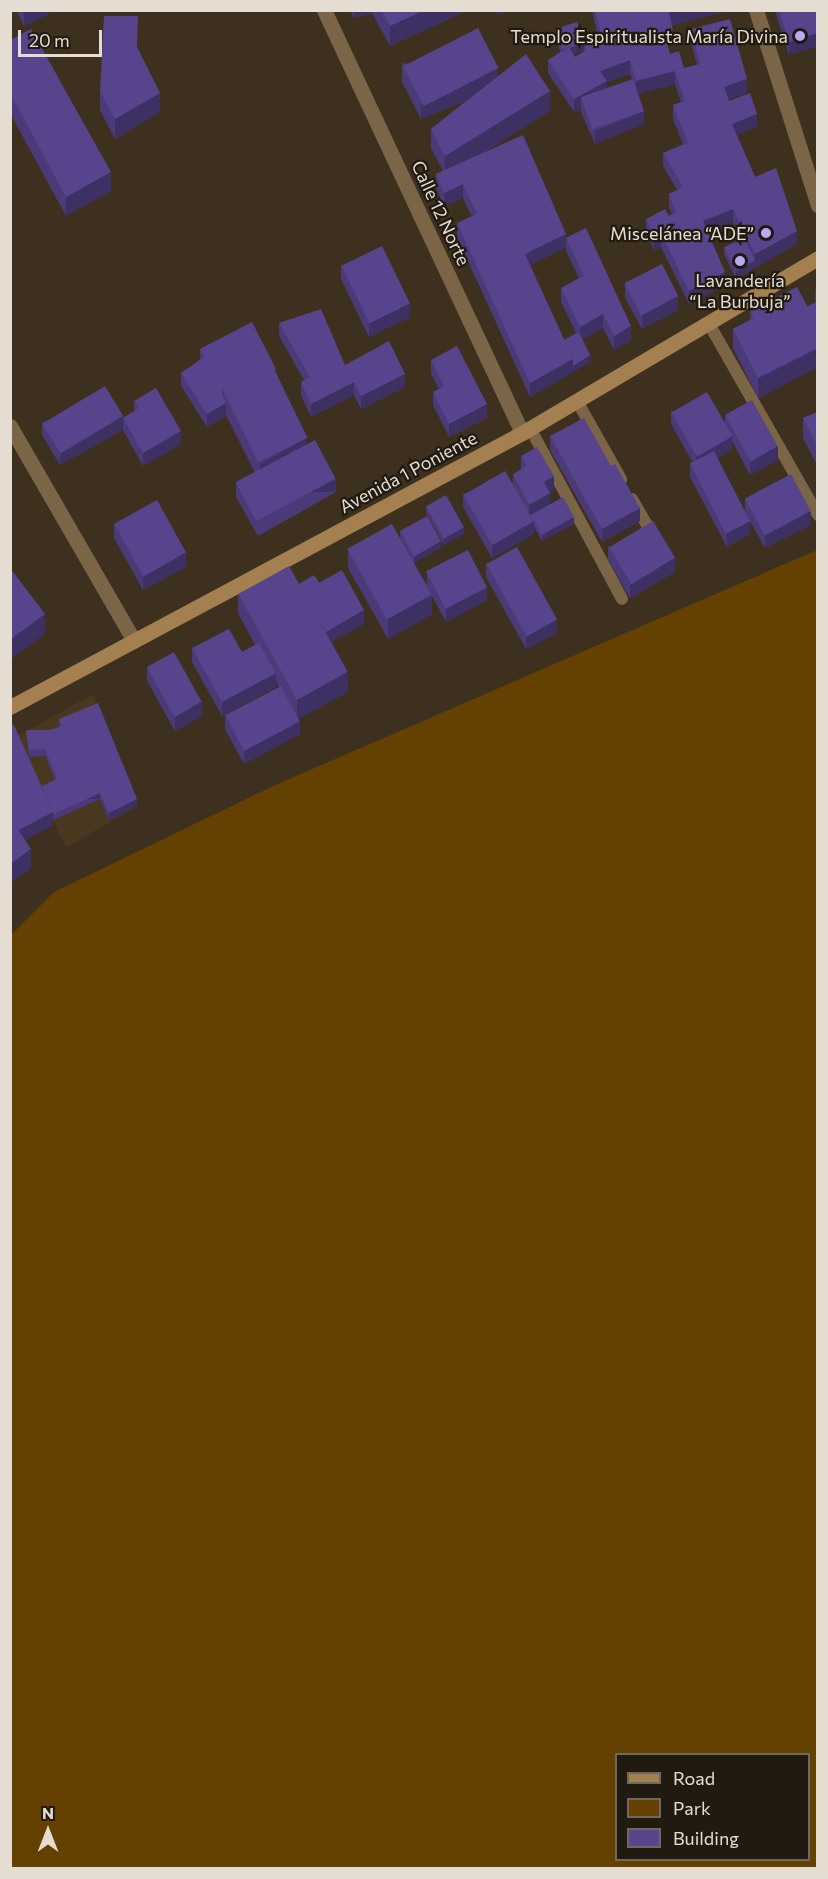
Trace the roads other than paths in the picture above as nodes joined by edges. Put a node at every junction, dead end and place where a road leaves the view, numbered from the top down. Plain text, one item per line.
1 (324, 10) edge
2 (756, 10) edge
3 (818, 205) edge
4 (818, 258) edge
5 (709, 324) junction
6 (577, 401) junction
7 (10, 426) edge
8 (526, 430) junction
9 (818, 515) edge
10 (649, 529) edge
11 (622, 598) dead end
12 (134, 641) junction
13 (10, 707) edge

1 - 8 street, Calle 12 Norte
2 - 3 street
4 - 5 street, Avenida 1 Poniente
5 - 6 street, Avenida 1 Poniente
5 - 9 lane
6 - 8 street, Avenida 1 Poniente
6 - 10 lane
7 - 12 street
8 - 11 lane
8 - 12 street, Avenida 1 Poniente
12 - 13 street, Avenida 1 Poniente

